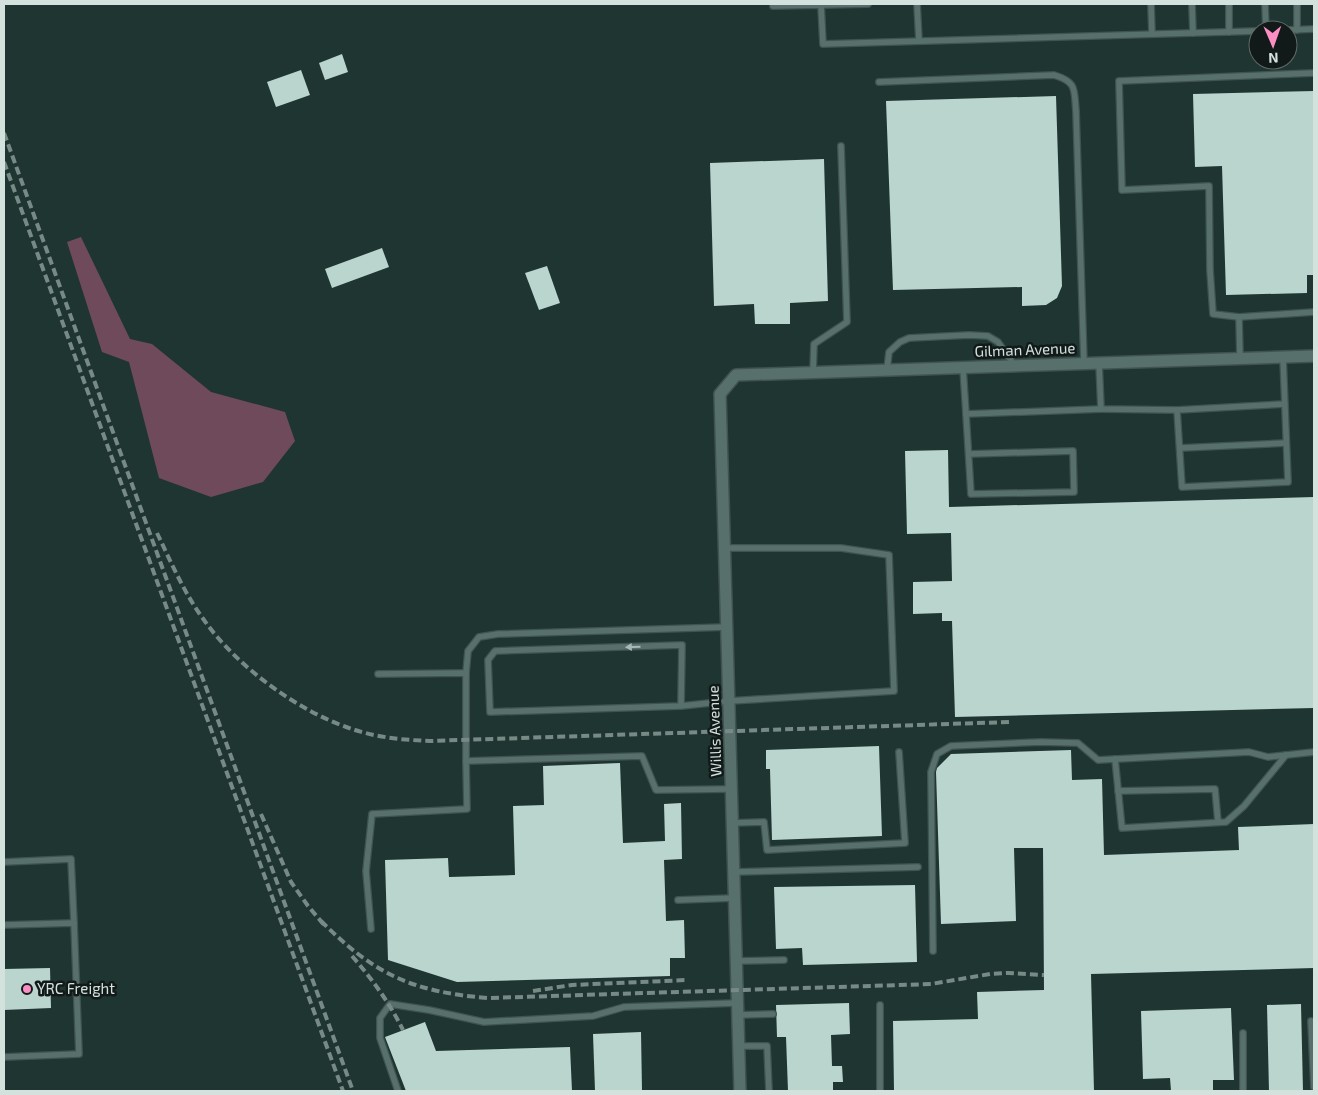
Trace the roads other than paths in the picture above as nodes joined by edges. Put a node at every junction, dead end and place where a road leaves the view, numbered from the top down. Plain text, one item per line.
1 (772, 4) edge
2 (868, 4) edge
3 (917, 4) edge
4 (1151, 4) edge
5 (1192, 4) edge
6 (1228, 4) edge
7 (1265, 4) edge
8 (1297, 4) edge
9 (808, 5) edge
10 (821, 5) junction
11 (1266, 20) edge
12 (1297, 20) edge
13 (1314, 29) edge
14 (1298, 30) edge
15 (1248, 31) edge
16 (1229, 32) junction
17 (1193, 33) junction
18 (1152, 34) junction
19 (919, 41) junction
20 (1314, 73) edge
21 (879, 82) dead end
22 (841, 146) dead end
23 (1314, 312) edge
24 (1239, 317) junction
25 (1283, 356) junction
26 (1314, 356) edge
27 (1240, 358) junction
28 (1099, 363) junction
29 (1084, 364) junction
30 (1015, 366) junction
31 (963, 368) junction
32 (887, 370) junction
33 (814, 373) junction
34 (736, 375) joint
35 (1284, 404) junction
36 (1101, 409) junction
37 (1177, 410) junction
38 (966, 414) junction
39 (1286, 443) junction
40 (1180, 448) junction
41 (969, 454) junction
42 (724, 548) junction
43 (727, 627) junction
44 (466, 673) junction
45 (378, 674) dead end
46 (729, 701) junction
47 (681, 706) junction
48 (900, 752) dead end
49 (1314, 752) edge
50 (1286, 755) junction
51 (1115, 759) junction
52 (466, 761) junction
53 (731, 789) junction
54 (1118, 792) junction
55 (1218, 822) junction
56 (732, 823) junction
57 (4, 862) edge
58 (918, 867) dead end
59 (733, 872) junction
60 (734, 898) junction
61 (678, 900) dead end
62 (74, 923) junction
63 (4, 926) edge
64 (371, 929) dead end
65 (933, 951) dead end
66 (784, 960) dead end
67 (735, 961) junction
68 (736, 1003) junction
69 (880, 1005) dead end
70 (773, 1014) dead end
71 (737, 1015) junction
72 (1311, 1021) dead end
73 (1243, 1033) dead end
74 (738, 1046) junction
75 (4, 1057) edge
76 (1314, 1087) edge
77 (398, 1091) edge
78 (740, 1091) edge
79 (769, 1091) edge
80 (880, 1091) edge
81 (1243, 1091) edge

1 - 9 lane
2 - 10 lane
3 - 19 lane
4 - 18 lane
5 - 17 lane
6 - 16 lane
7 - 11 lane
8 - 12 lane
9 - 10 lane
10 - 19 lane
13 - 14 lane
15 - 16 lane
16 - 17 lane
17 - 18 lane
18 - 19 lane
20 - 24 lane
21 - 29 lane
22 - 33 lane
23 - 24 lane
24 - 27 lane
25 - 26 street, Gilman Avenue
25 - 27 street, Gilman Avenue
25 - 35 lane
27 - 28 street, Gilman Avenue
28 - 29 street, Gilman Avenue
28 - 36 lane
29 - 30 street, Gilman Avenue
30 - 31 street, Gilman Avenue
30 - 32 lane
31 - 32 street, Gilman Avenue
31 - 38 lane
32 - 33 street, Gilman Avenue
33 - 34 street, Gilman Avenue
34 - 42 street, Willis Avenue
35 - 37 lane
35 - 39 lane
36 - 37 lane
36 - 38 lane
37 - 40 lane
38 - 41 lane
39 - 40 lane
39 - 40 lane
41 - 41 lane
42 - 43 street, Willis Avenue
42 - 46 lane
43 - 44 lane
43 - 46 street, Willis Avenue
44 - 45 lane
44 - 52 lane
46 - 47 lane
46 - 53 street, Willis Avenue
47 -> 47 lane
48 - 56 lane
49 - 50 lane
50 - 51 lane
50 - 55 lane
51 - 54 lane
51 - 65 lane
52 - 53 lane
52 - 64 lane
53 - 56 street, Willis Avenue
54 - 55 lane
54 - 55 lane
56 - 59 street, Willis Avenue
57 - 62 lane
58 - 59 lane
59 - 60 street, Willis Avenue
60 - 61 lane
60 - 67 street, Willis Avenue
62 - 63 lane
62 - 75 lane
66 - 67 lane
67 - 68 street, Willis Avenue
68 - 71 street, Willis Avenue
68 - 77 lane
69 - 80 lane
70 - 71 lane
71 - 74 street, Willis Avenue
72 - 76 lane
73 - 81 lane
74 - 78 street, Willis Avenue
74 - 79 lane

